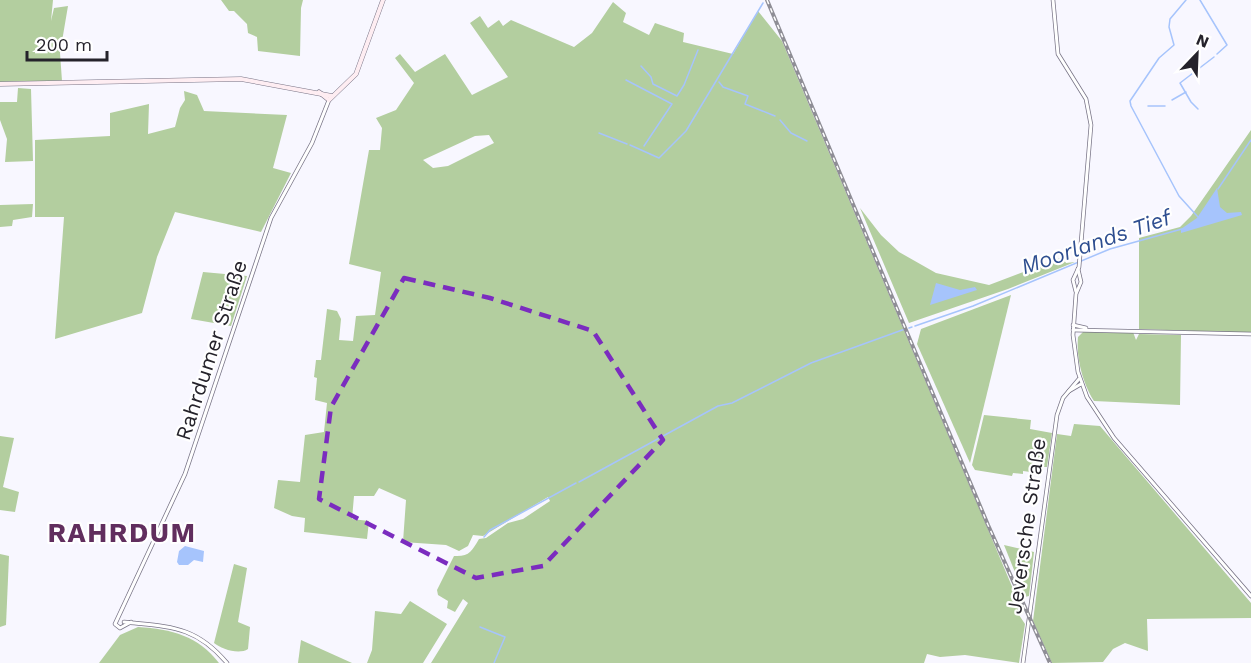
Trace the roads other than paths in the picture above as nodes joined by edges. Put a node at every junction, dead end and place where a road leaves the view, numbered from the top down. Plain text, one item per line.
1 (383, 0) edge
2 (1053, 0) edge
3 (0, 84) edge
4 (331, 98) junction
5 (1077, 277) junction
6 (1077, 285) junction
7 (1073, 325) junction
8 (1089, 328) junction
9 (1073, 330) junction
10 (1081, 330) junction
11 (1251, 334) edge
12 (1074, 340) junction
13 (1079, 379) junction
14 (1081, 384) junction
15 (1065, 394) junction
16 (1251, 596) edge
17 (227, 663) edge
18 (1023, 663) edge

1 - 4 main road
2 - 5 street
3 - 4 main road
4 - 17 street, Rahrdumer Straße
5 - 6 street
5 - 6 street
6 - 7 street
7 - 8 street
7 - 9 street
8 - 10 street
8 - 11 street
9 - 10 street
9 - 12 street
10 - 12 street
12 - 13 street
13 - 14 street
13 - 15 street, Jeversche Straße
14 - 15 street
14 - 16 street
15 - 18 street, Jeversche Straße

